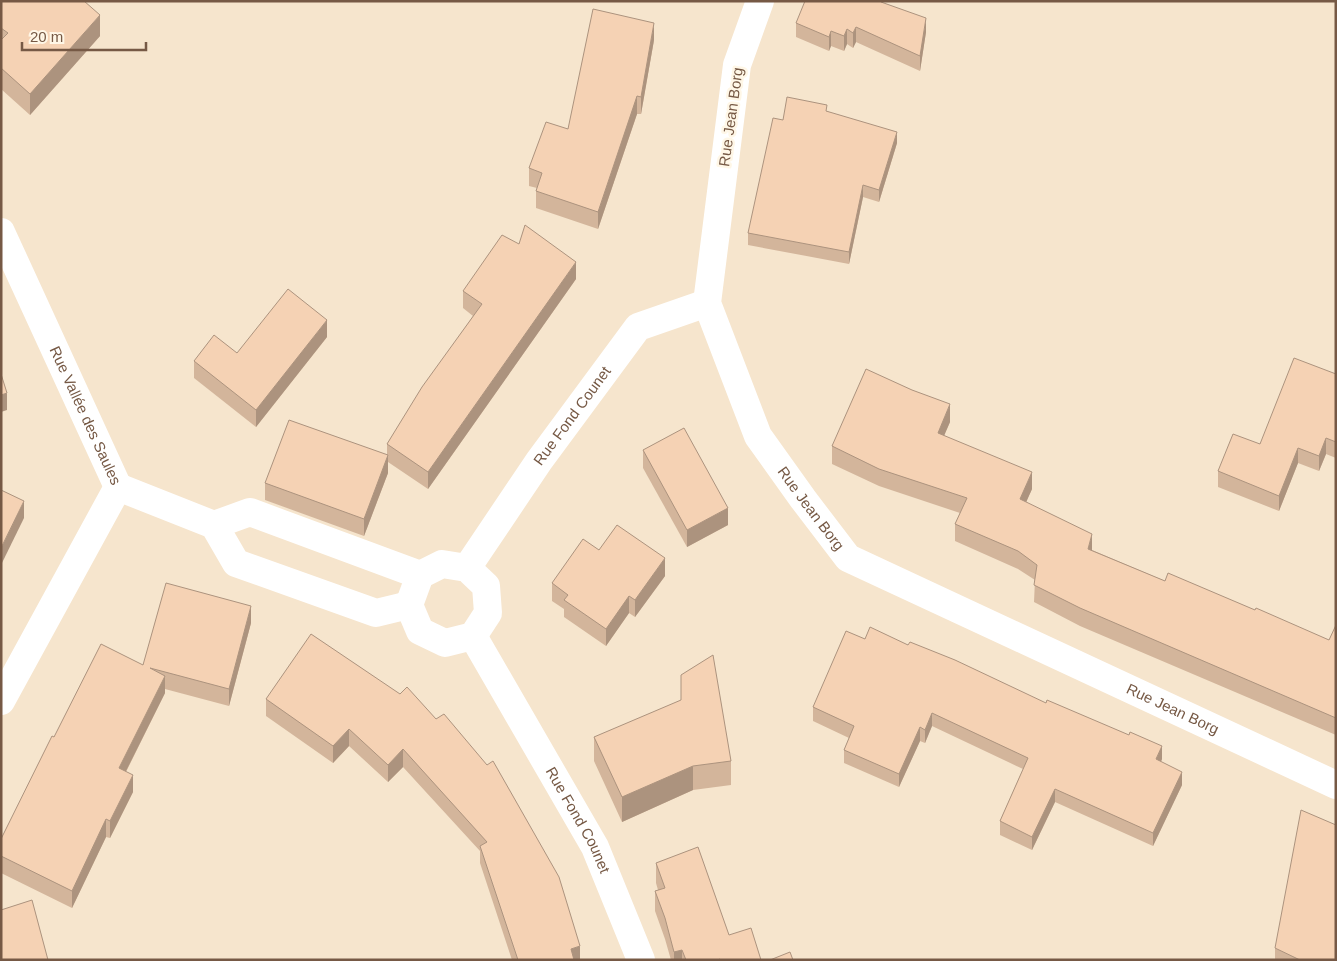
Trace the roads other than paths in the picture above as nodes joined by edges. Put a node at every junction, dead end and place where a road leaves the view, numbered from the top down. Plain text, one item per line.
1 (760, 1) edge
2 (1, 232) edge
3 (707, 303) junction
4 (118, 487) junction
5 (214, 525) junction
6 (467, 568) junction
7 (420, 575) junction
8 (409, 605) junction
9 (473, 636) junction
10 (1, 701) edge
11 (1336, 785) edge
12 (641, 960) edge

1 - 3 street, Rue Jean Borg
2 - 4 street, Rue Vallée des Saules
3 - 6 street, Rue Fond Counet
3 - 11 street, Rue Jean Borg
4 - 5 street
4 - 10 street, Rue Vallée des Saules
5 - 7 street
5 - 8 street
6 - 7 street
6 - 9 street
7 - 8 street
8 - 9 street
9 - 12 street, Rue Fond Counet

